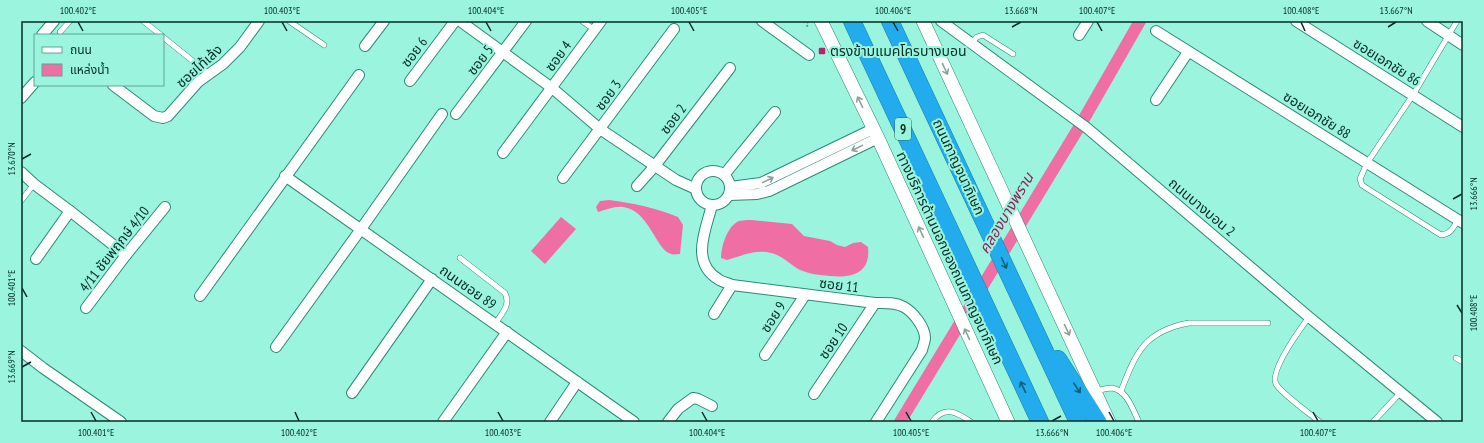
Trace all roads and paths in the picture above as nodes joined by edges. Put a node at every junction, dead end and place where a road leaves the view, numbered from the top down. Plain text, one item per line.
1 (54, 21) edge
2 (70, 21) edge
3 (143, 21) edge
4 (259, 21) edge
5 (289, 21) edge
6 (384, 21) edge
7 (455, 21) edge
8 (460, 21) edge
9 (526, 21) edge
10 (582, 21) edge
11 (601, 21) edge
12 (762, 21) edge
13 (821, 21) edge
14 (852, 21) edge
15 (890, 21) edge
16 (923, 21) edge
17 (942, 21) edge
18 (1088, 21) edge
19 (1296, 21) edge
20 (1427, 21) edge
21 (1457, 21) edge
22 (674, 29) dead end
23 (595, 30) junction
24 (1156, 31) dead end
25 (60, 32) dead end
26 (43, 34) edge
27 (159, 34) edge
28 (1448, 35) junction
29 (1079, 36) dead end
30 (164, 38) edge
31 (971, 43) junction
32 (324, 45) dead end
33 (1463, 45) edge
34 (365, 46) dead end
35 (504, 52) junction
36 (1188, 52) junction
37 (1013, 54) dead end
38 (809, 55) dead end
39 (730, 68) dead end
40 (209, 74) junction
41 (359, 74) dead end
42 (410, 81) dead end
43 (34, 83) edge
44 (114, 86) edge
45 (552, 88) junction
46 (1413, 95) junction
47 (21, 98) edge
48 (1156, 100) dead end
49 (775, 112) dead end
50 (442, 114) dead end
51 (456, 114) dead end
52 (1463, 127) edge
53 (600, 129) junction
54 (875, 134) junction
55 (503, 153) dead end
56 (1368, 163) junction
57 (654, 167) junction
58 (21, 172) edge
59 (724, 175) junction
60 (286, 176) junction
61 (563, 178) dead end
62 (34, 184) junction
63 (637, 186) dead end
64 (696, 189) junction
65 (729, 191) junction
66 (21, 201) edge
67 (712, 205) junction
68 (164, 207) dead end
69 (70, 211) junction
70 (1461, 222) edge
71 (361, 229) junction
72 (126, 255) junction
73 (460, 258) dead end
74 (36, 259) dead end
75 (432, 279) junction
76 (732, 285) junction
77 (805, 295) junction
78 (200, 296) dead end
79 (875, 303) junction
80 (86, 308) dead end
81 (1025, 309) junction
82 (714, 314) dead end
83 (1309, 316) junction
84 (1268, 323) dead end
85 (495, 324) junction
86 (507, 332) junction
87 (276, 347) dead end
88 (21, 351) edge
89 (765, 355) dead end
90 (1456, 358) dead end
91 (1463, 362) edge
92 (578, 382) junction
93 (1121, 391) junction
94 (1095, 392) junction
95 (1401, 392) junction
96 (352, 393) dead end
97 (814, 394) dead end
98 (712, 406) dead end
99 (121, 422) edge
100 (443, 422) edge
101 (550, 422) edge
102 (634, 422) edge
103 (668, 422) edge
104 (876, 422) edge
105 (932, 422) edge
106 (971, 422) edge
107 (1008, 422) edge
108 (1040, 422) edge
109 (1078, 422) edge
110 (1098, 422) edge
111 (1110, 422) edge
112 (1139, 422) edge
113 (1320, 422) edge
114 (1373, 422) edge
115 (1437, 422) edge

1 - 26 street
2 - 25 lane
3 - 27 lane
4 - 40 street, ซอยไท้เล้ง
5 - 32 lane
6 - 34 street
7 - 42 street, ซอย 6
8 - 35 street
9 - 35 street, ซอย 5
10 - 23 lane
11 - 23 street, ซอย 4
12 - 38 street
54 -> 13 main road, ทางบริการด้านนอกของถนนกาญจนาภิเษก
108 -> 14 highway, 9
15 -> 81 highway, ถนนกาญจนาภิเษก
16 -> 94 main road
17 - 31 street, ถนนบางบอน 2
18 - 29 street
19 - 46 street, ซอยเอกชัย 86
20 - 28 street
21 - 28 lane
22 - 53 street, ซอย 3
23 - 45 street, ซอย 4
24 - 36 street, ซอยเอกชัย 88
28 - 33 street
28 - 46 lane
30 - 40 lane
31 - 37 lane
31 - 83 street, ถนนบางบอน 2
35 - 45 street
35 - 51 street, ซอย 5
36 - 48 street
36 - 56 street, ซอยเอกชัย 88
39 - 57 street, ซอย 2
40 - 44 street, ซอยไท้เล้ง
41 - 60 street
43 - 47 street
45 - 53 street
45 - 55 street, ซอย 4
46 - 52 street, ซอยเอกชัย 86
46 - 56 lane
49 - 59 street
50 - 71 street
53 - 57 street
53 - 61 street, ซอย 3
54 - 65 street
107 -> 54 main road, ทางบริการด้านนอกของถนนกาญจนาภิเษก
56 - 70 street, ซอยเอกชัย 88
56 - 70 lane
57 - 63 street, ซอย 2
57 - 64 street
58 - 62 street
59 - 64 street
59 - 65 street
60 - 71 street, ถนนซอย 89
60 - 78 street
62 - 66 lane
62 - 69 street
64 - 67 street
65 - 67 street
67 - 76 street, ซอย 11
68 - 72 street, 4/11 ชัยพฤกษ์ 4/10
69 - 72 street
69 - 74 street
71 - 75 street, ถนนซอย 89
71 - 87 street
72 - 80 street, 4/11 ชัยพฤกษ์ 4/10
73 - 85 lane
75 - 85 street, ถนนซอย 89
75 - 96 street
76 - 77 street, ซอย 11
76 - 82 street
77 - 79 street, ซอย 11
77 - 89 street, ซอย 9
79 - 97 street, ซอย 10
79 - 104 street, ซอย 11
81 - 109 highway, ถนนกาญจนาภิเษก
81 -> 110 highway
83 - 95 street, ถนนบางบอน 2
83 - 113 lane
84 - 93 lane
85 - 86 street, ถนนซอย 89
86 - 92 street, ถนนซอย 89
86 - 100 street
88 - 99 street
90 - 91 lane
92 - 101 street
92 - 102 street, ถนนซอย 89
93 - 94 lane
93 - 112 lane
94 - 111 main road
95 - 114 lane
95 - 115 street, ถนนบางบอน 2
98 - 103 street
105 - 106 lane

